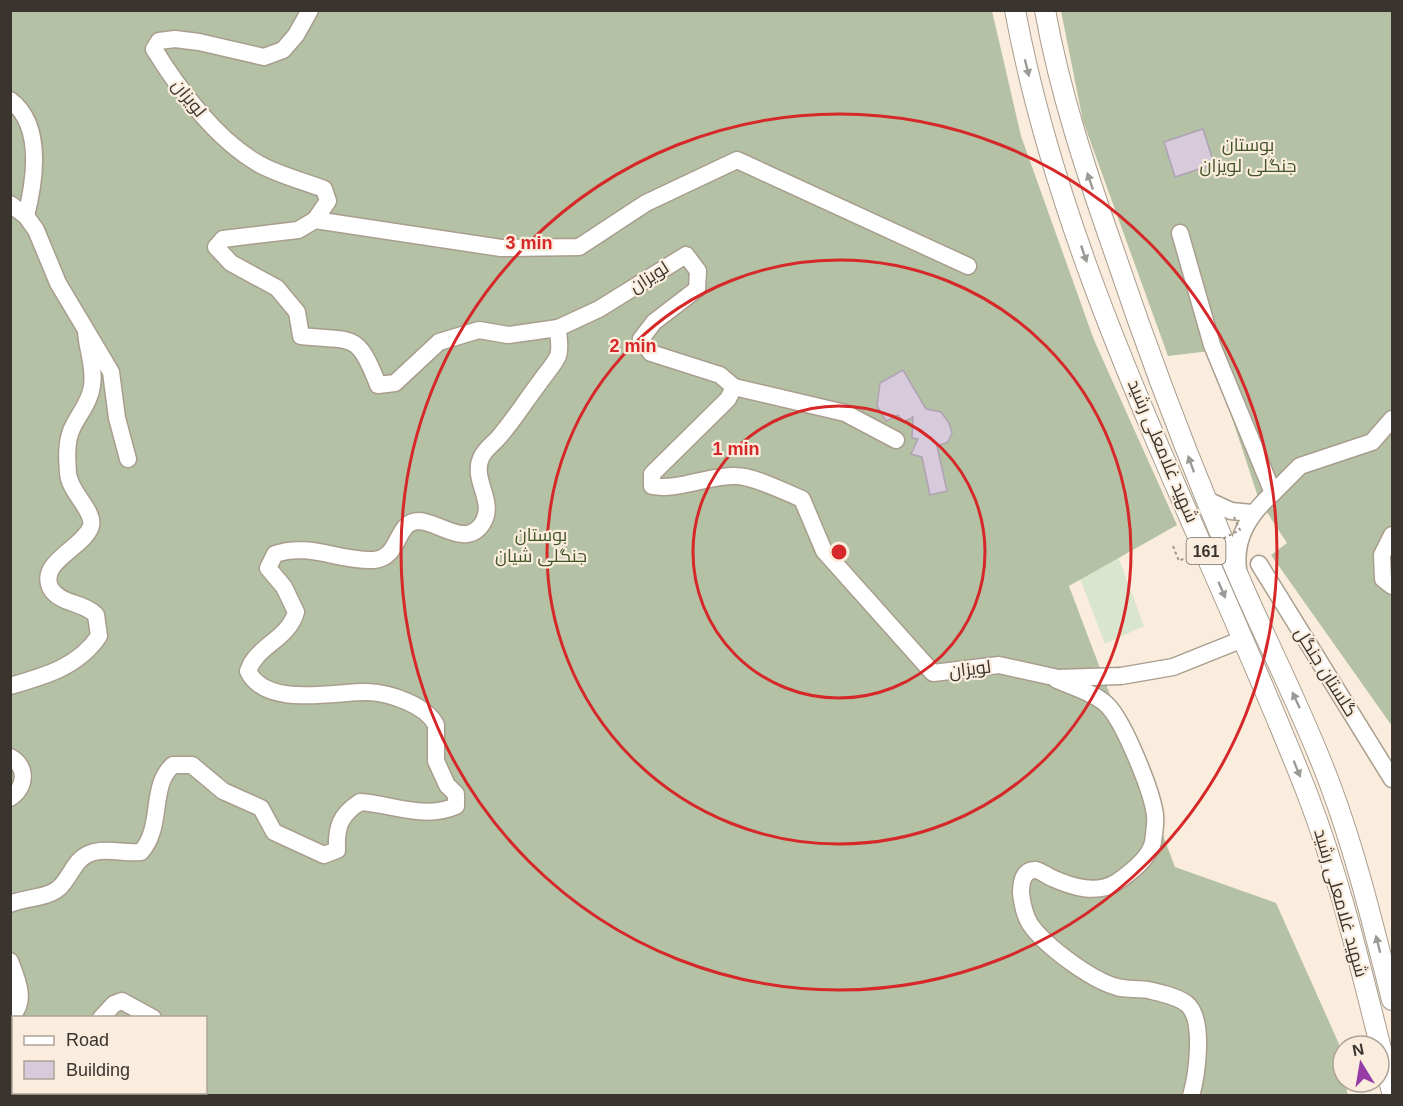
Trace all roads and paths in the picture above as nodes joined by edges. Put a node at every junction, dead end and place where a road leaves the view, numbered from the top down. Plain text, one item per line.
1 (310, 10) edge
2 (1015, 10) edge
3 (1045, 10) edge
4 (10, 100) edge
5 (10, 204) edge
6 (26, 216) junction
7 (315, 220) junction
8 (1180, 233) dead end
9 (968, 266) dead end
10 (558, 328) junction
11 (86, 331) junction
12 (734, 387) junction
13 (1392, 419) edge
14 (896, 440) dead end
15 (128, 459) dead end
16 (1273, 493) junction
17 (1205, 499) junction
18 (1252, 513) junction
19 (1234, 517) dead end
20 (1392, 535) edge
21 (1173, 546) dead end
22 (1259, 564) dead end
23 (1240, 579) junction
24 (1392, 586) edge
25 (1243, 639) junction
26 (1051, 677) junction
27 (10, 686) edge
28 (10, 757) edge
29 (1392, 779) edge
30 (10, 798) edge
31 (10, 904) edge
32 (10, 961) edge
33 (1392, 1000) edge
34 (102, 1016) edge
35 (151, 1016) edge
36 (10, 1017) edge
37 (1392, 1092) edge
38 (1191, 1095) edge

1 - 7 street, لویزان
2 -> 25 main road, شهید غلامعلی رشید / 161
17 -> 3 main road, شهید غلامعلی رشید / 161
4 - 6 street
5 - 6 street
6 - 11 street
7 - 9 street
7 - 10 street, لویزان
8 - 16 street
10 - 12 street, لویزان
10 - 31 street
11 - 15 street
11 - 27 street
12 - 14 street
12 - 26 street, لویزان
13 - 16 street
16 - 18 street
17 - 18 street
17 - 23 main road, شهید غلامعلی رشید / 161
18 - 23 street
19 - 21 path, bridge
20 - 24 street
22 - 29 street, گلستان جنگل
33 -> 23 main road, شهید غلامعلی رشید / 161
25 - 26 street, لویزان
25 -> 37 main road, شهید غلامعلی رشید / 161
26 - 38 street
28 - 30 street
32 - 36 street
34 - 35 street

